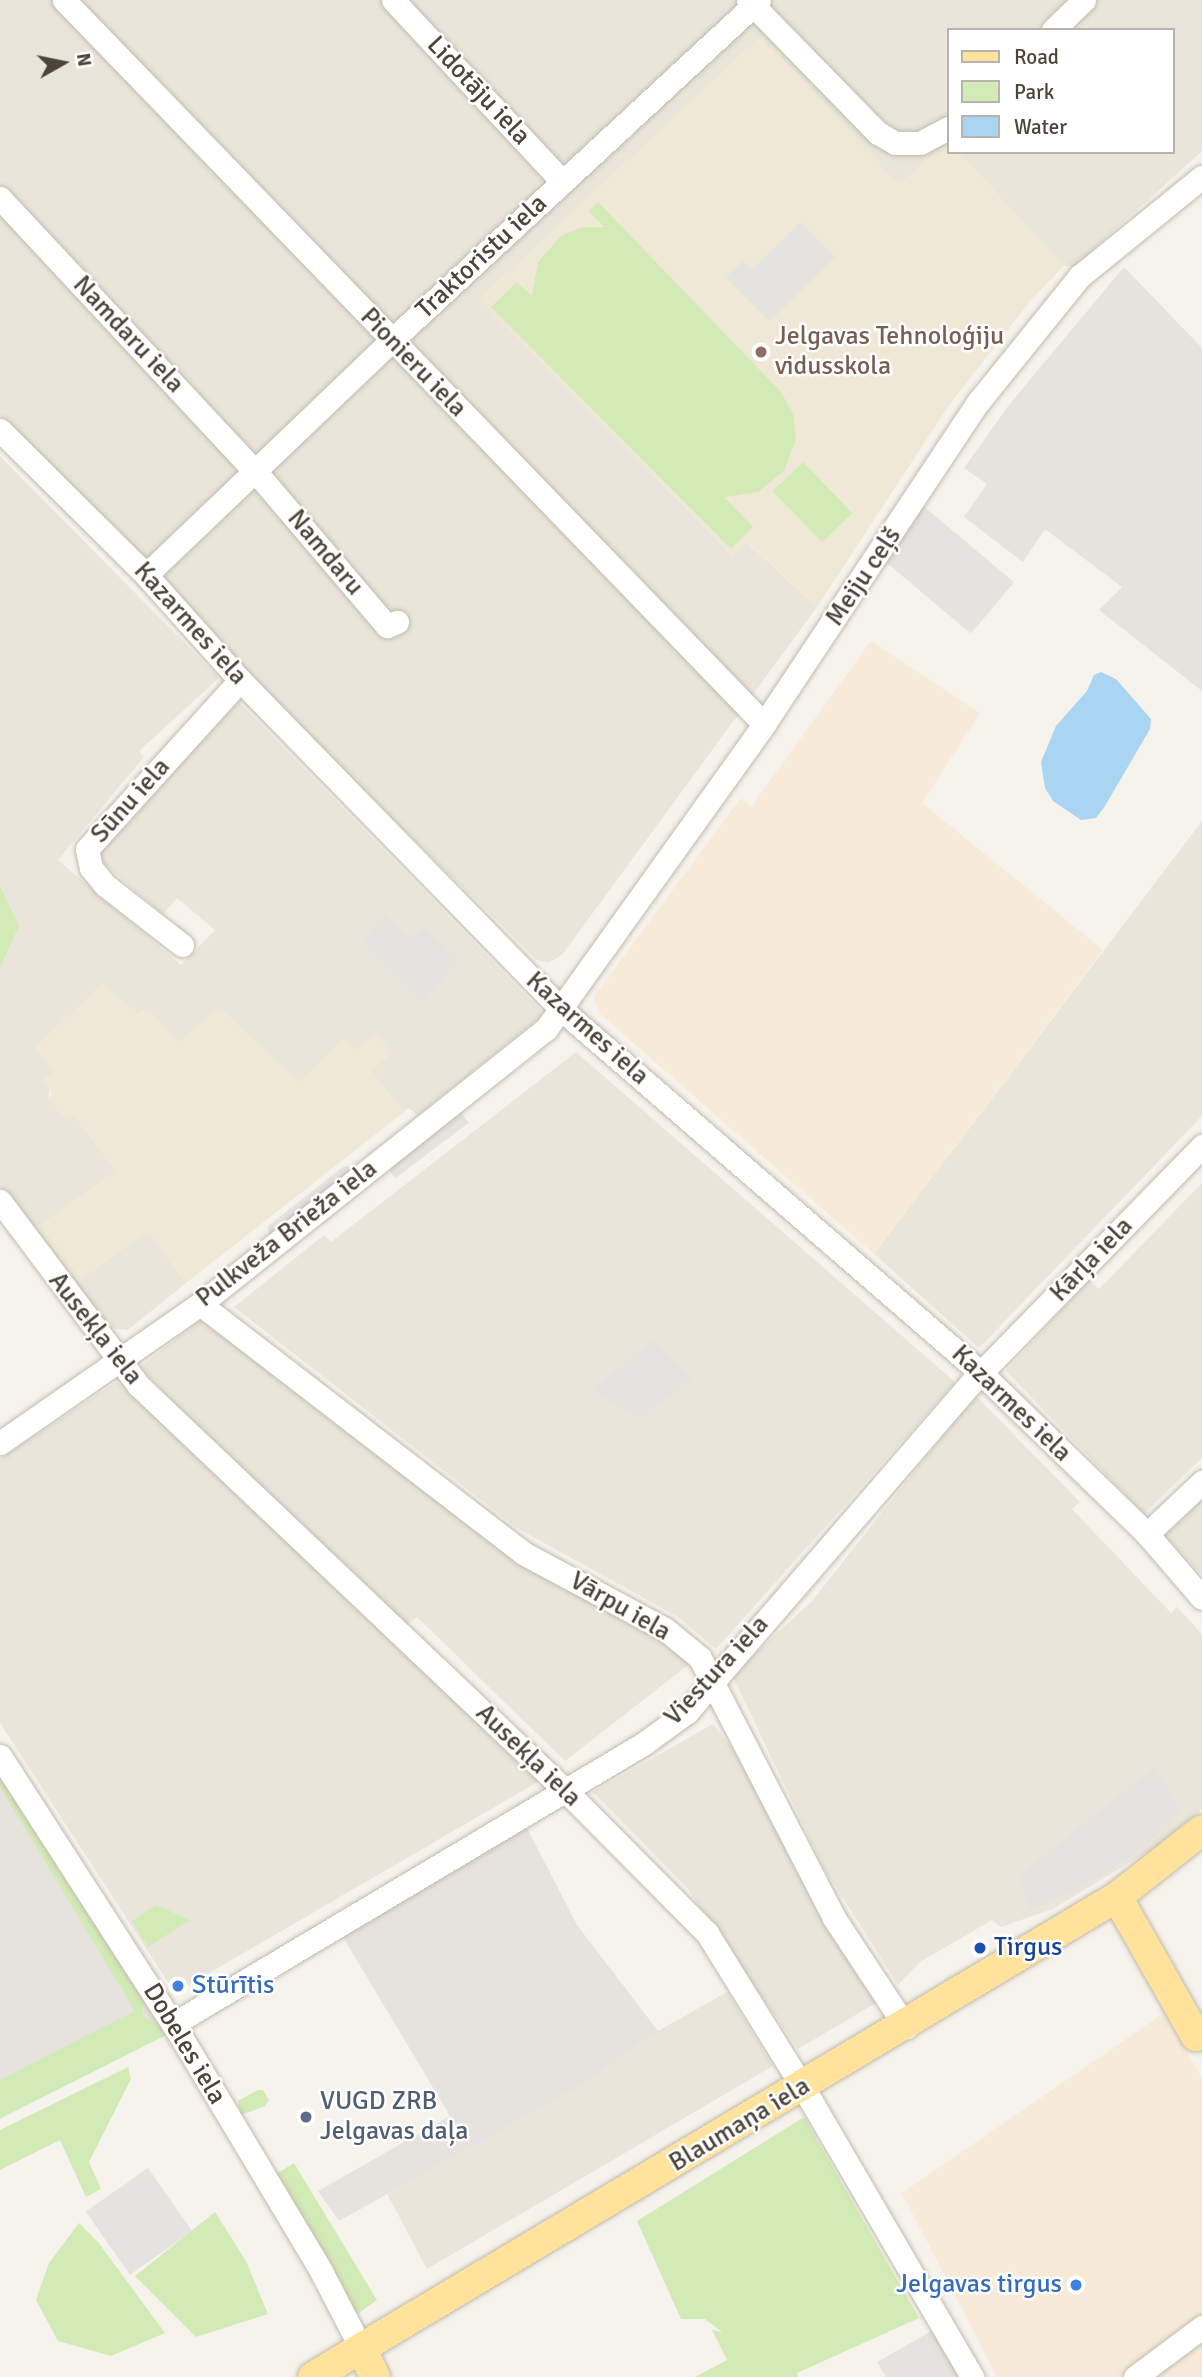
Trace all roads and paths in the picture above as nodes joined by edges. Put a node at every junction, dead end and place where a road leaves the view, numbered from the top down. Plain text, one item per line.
1 (64, 0) edge
2 (393, 0) edge
3 (1084, 0) edge
4 (754, 2) edge
5 (1055, 28) edge
6 (946, 129) edge
7 (1202, 177) edge
8 (563, 182) junction
9 (0, 198) edge
10 (392, 340) junction
11 (0, 430) edge
12 (255, 471) junction
13 (146, 575) junction
14 (397, 622) dead end
15 (240, 680) junction
16 (764, 724) junction
17 (182, 945) dead end
18 (562, 1010) junction
19 (1202, 1146) edge
20 (0, 1201) edge
21 (200, 1304) junction
22 (118, 1364) junction
23 (981, 1373) junction
24 (0, 1443) edge
25 (1202, 1482) edge
26 (1147, 1534) junction
27 (1202, 1598) edge
28 (713, 1680) junction
29 (0, 1756) edge
30 (566, 1791) junction
31 (1202, 1830) edge
32 (1117, 1897) junction
33 (173, 2024) junction
34 (906, 2026) junction
35 (1200, 2039) edge
36 (803, 2088) junction
37 (1202, 2327) edge
38 (362, 2350) junction
39 (313, 2377) edge
40 (375, 2377) edge
41 (972, 2377) edge
42 (1135, 2377) edge

1 - 10 street, Pionieru iela
2 - 8 street, Lidotāju iela
3 - 5 street
4 - 6 street
4 - 8 street, Traktoristu iela
7 - 16 street, Meiju ceļš
8 - 10 street, Traktoristu iela
9 - 12 street, Namdaru iela
10 - 12 street, Traktoristu iela
10 - 16 street, Pionieru iela
11 - 13 street, Kazarmes iela
12 - 13 street, Traktoristu iela
12 - 14 street, Namdaru
13 - 15 street, Kazarmes iela
15 - 17 street, Sūnu iela
15 - 18 street, Kazarmes iela
16 - 18 street, Meiju ceļš
18 - 21 street, Pulkveža Brieža iela
18 - 23 street, Kazarmes iela
19 - 23 street, Kārļa iela
20 - 22 street, Ausekļa iela
21 - 22 street, Pulkveža Brieža iela
21 - 28 street, Vārpu iela
22 - 24 street, Pulkveža Brieža iela
22 - 30 street, Ausekļa iela
23 - 26 street, Kazarmes iela
23 - 28 street, Viestura iela
25 - 26 street
26 - 27 street, Kazarmes iela
28 - 30 street, Viestura iela
28 - 34 street, Vārpu iela
29 - 33 street, Dobeles iela
30 - 33 street, Viestura iela
30 - 36 street, Ausekļa iela
31 - 32 main road, Blaumaņa iela
32 - 34 main road, Blaumaņa iela
32 - 35 main road
33 - 38 street, Dobeles iela
34 - 36 main road, Blaumaņa iela
36 - 38 main road, Blaumaņa iela
36 - 41 street, Ausekļa iela
37 - 42 street
38 - 39 main road, Blaumaņa iela
38 - 40 main road, Dobeles iela

